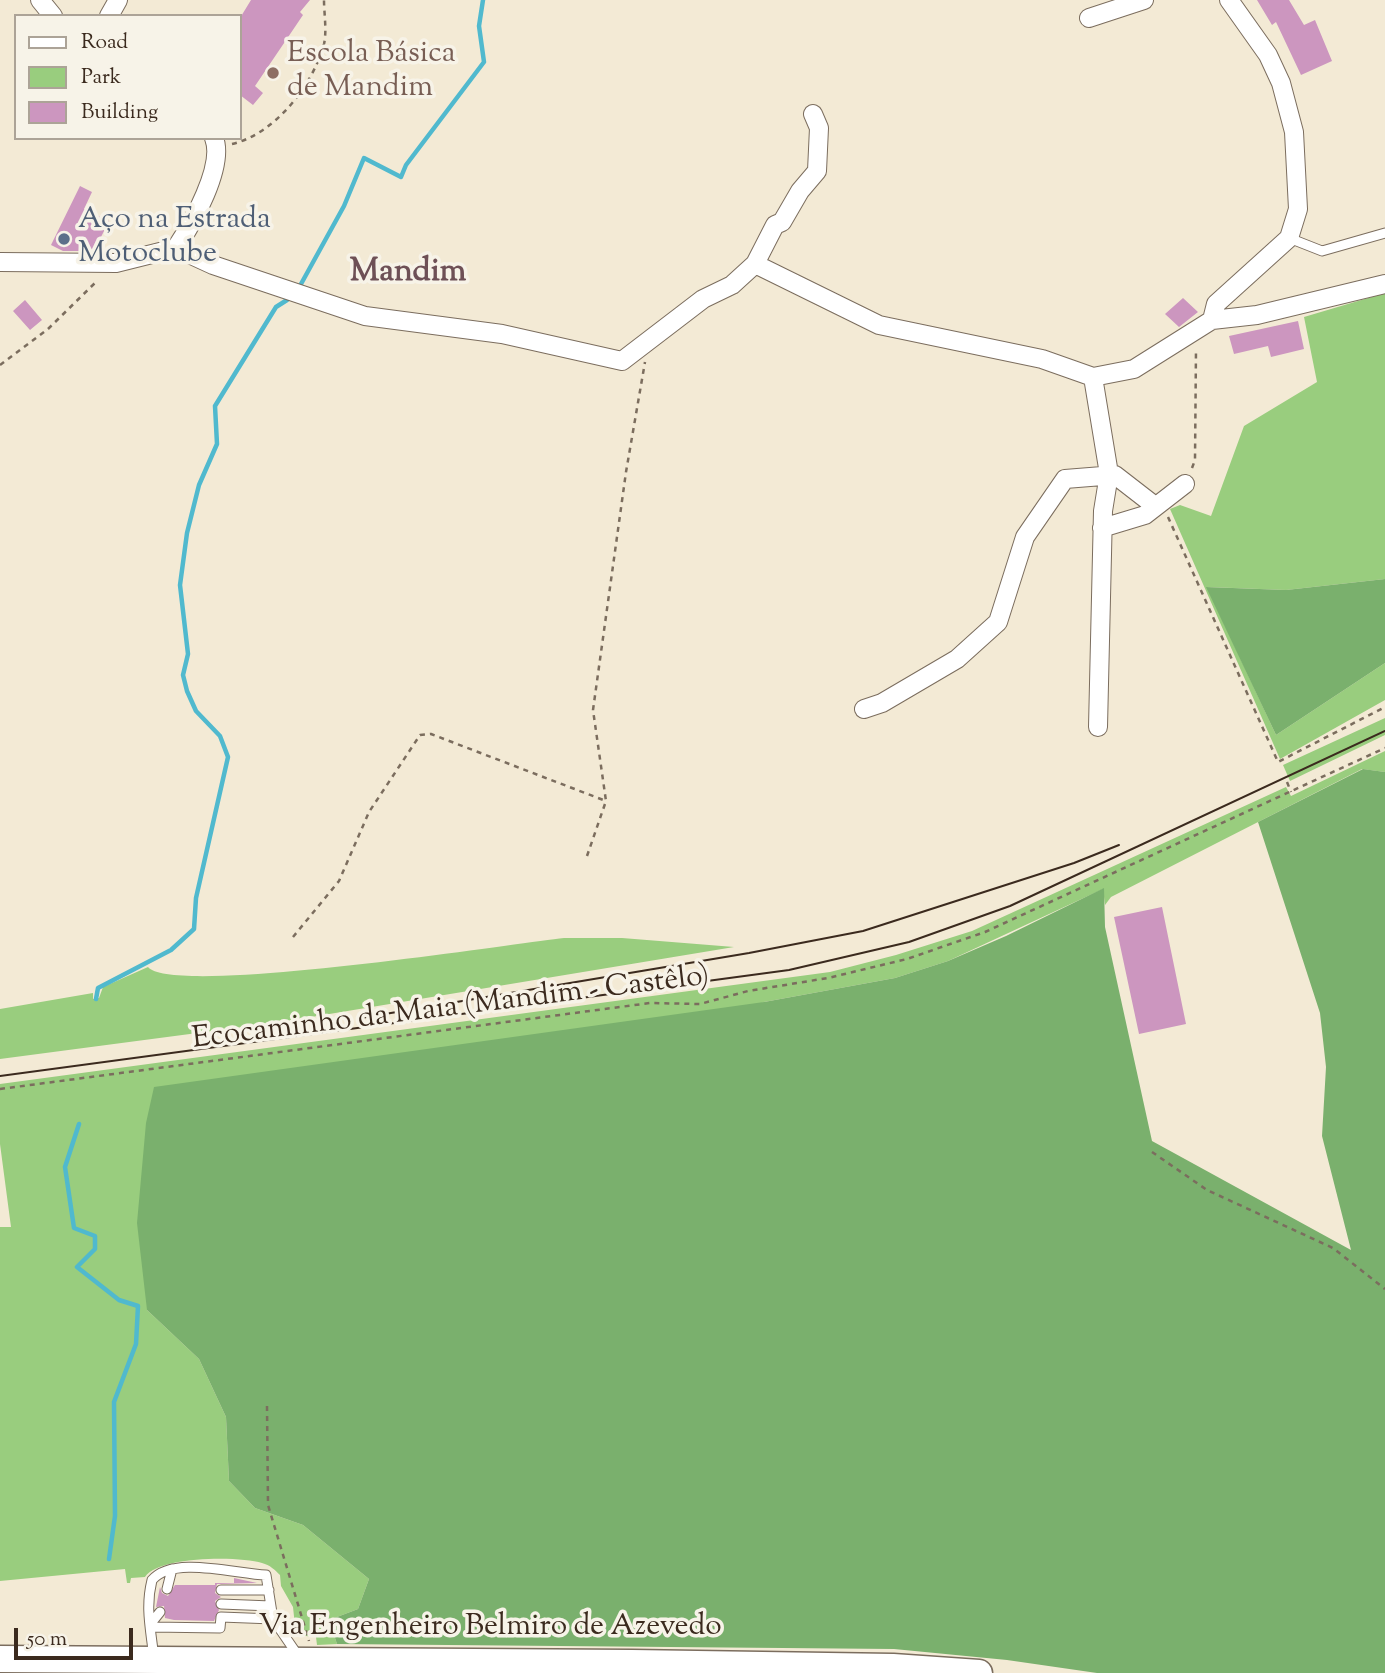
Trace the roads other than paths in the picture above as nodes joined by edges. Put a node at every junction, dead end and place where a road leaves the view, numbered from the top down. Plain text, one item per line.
1 (40, 0) edge
2 (1144, 0) edge
3 (1230, 0) edge
4 (51, 14) edge
5 (1089, 18) dead end
6 (813, 114) dead end
7 (216, 143) edge
8 (1385, 233) edge
9 (1289, 238) junction
10 (176, 248) junction
11 (0, 262) edge
12 (755, 264) junction
13 (1385, 284) edge
14 (1205, 323) junction
15 (1093, 377) junction
16 (1109, 474) junction
17 (1185, 484) road end
18 (1155, 506) junction
19 (1102, 528) junction
20 (864, 709) dead end
21 (1098, 727) dead end
22 (172, 1569) junction
23 (221, 1571) junction
24 (167, 1589) dead end
25 (221, 1590) junction
26 (269, 1590) junction
27 (221, 1604) junction
28 (271, 1606) junction
29 (160, 1612) dead end
30 (220, 1617) junction
31 (273, 1619) junction
32 (152, 1625) junction
33 (0, 1659) edge
34 (154, 1660) junction
35 (307, 1661) junction
36 (979, 1673) edge

1 - 4 street
2 - 5 street
3 - 9 street
6 - 12 street
7 - 10 street
8 - 9 lane
9 - 14 street
10 - 11 street
10 - 12 street
12 - 15 street
13 - 14 street
14 - 15 street
15 - 16 street
16 - 18 street
16 - 19 street
16 - 20 street
17 - 18 street
18 - 19 street
19 - 21 street
22 - 23 lane
22 - 24 lane
22 - 32 lane
23 - 25 lane
23 - 26 lane
25 - 26 lane
25 - 27 lane
26 - 28 lane
27 - 28 lane
27 - 30 lane
28 - 31 lane
29 - 32 lane
30 - 31 lane
30 - 32 lane
31 - 35 lane
32 - 34 lane
33 - 34 main road, Via Engenheiro Belmiro de Azevedo
34 - 35 main road, Via Engenheiro Belmiro de Azevedo
35 - 36 main road, Via Engenheiro Belmiro de Azevedo

